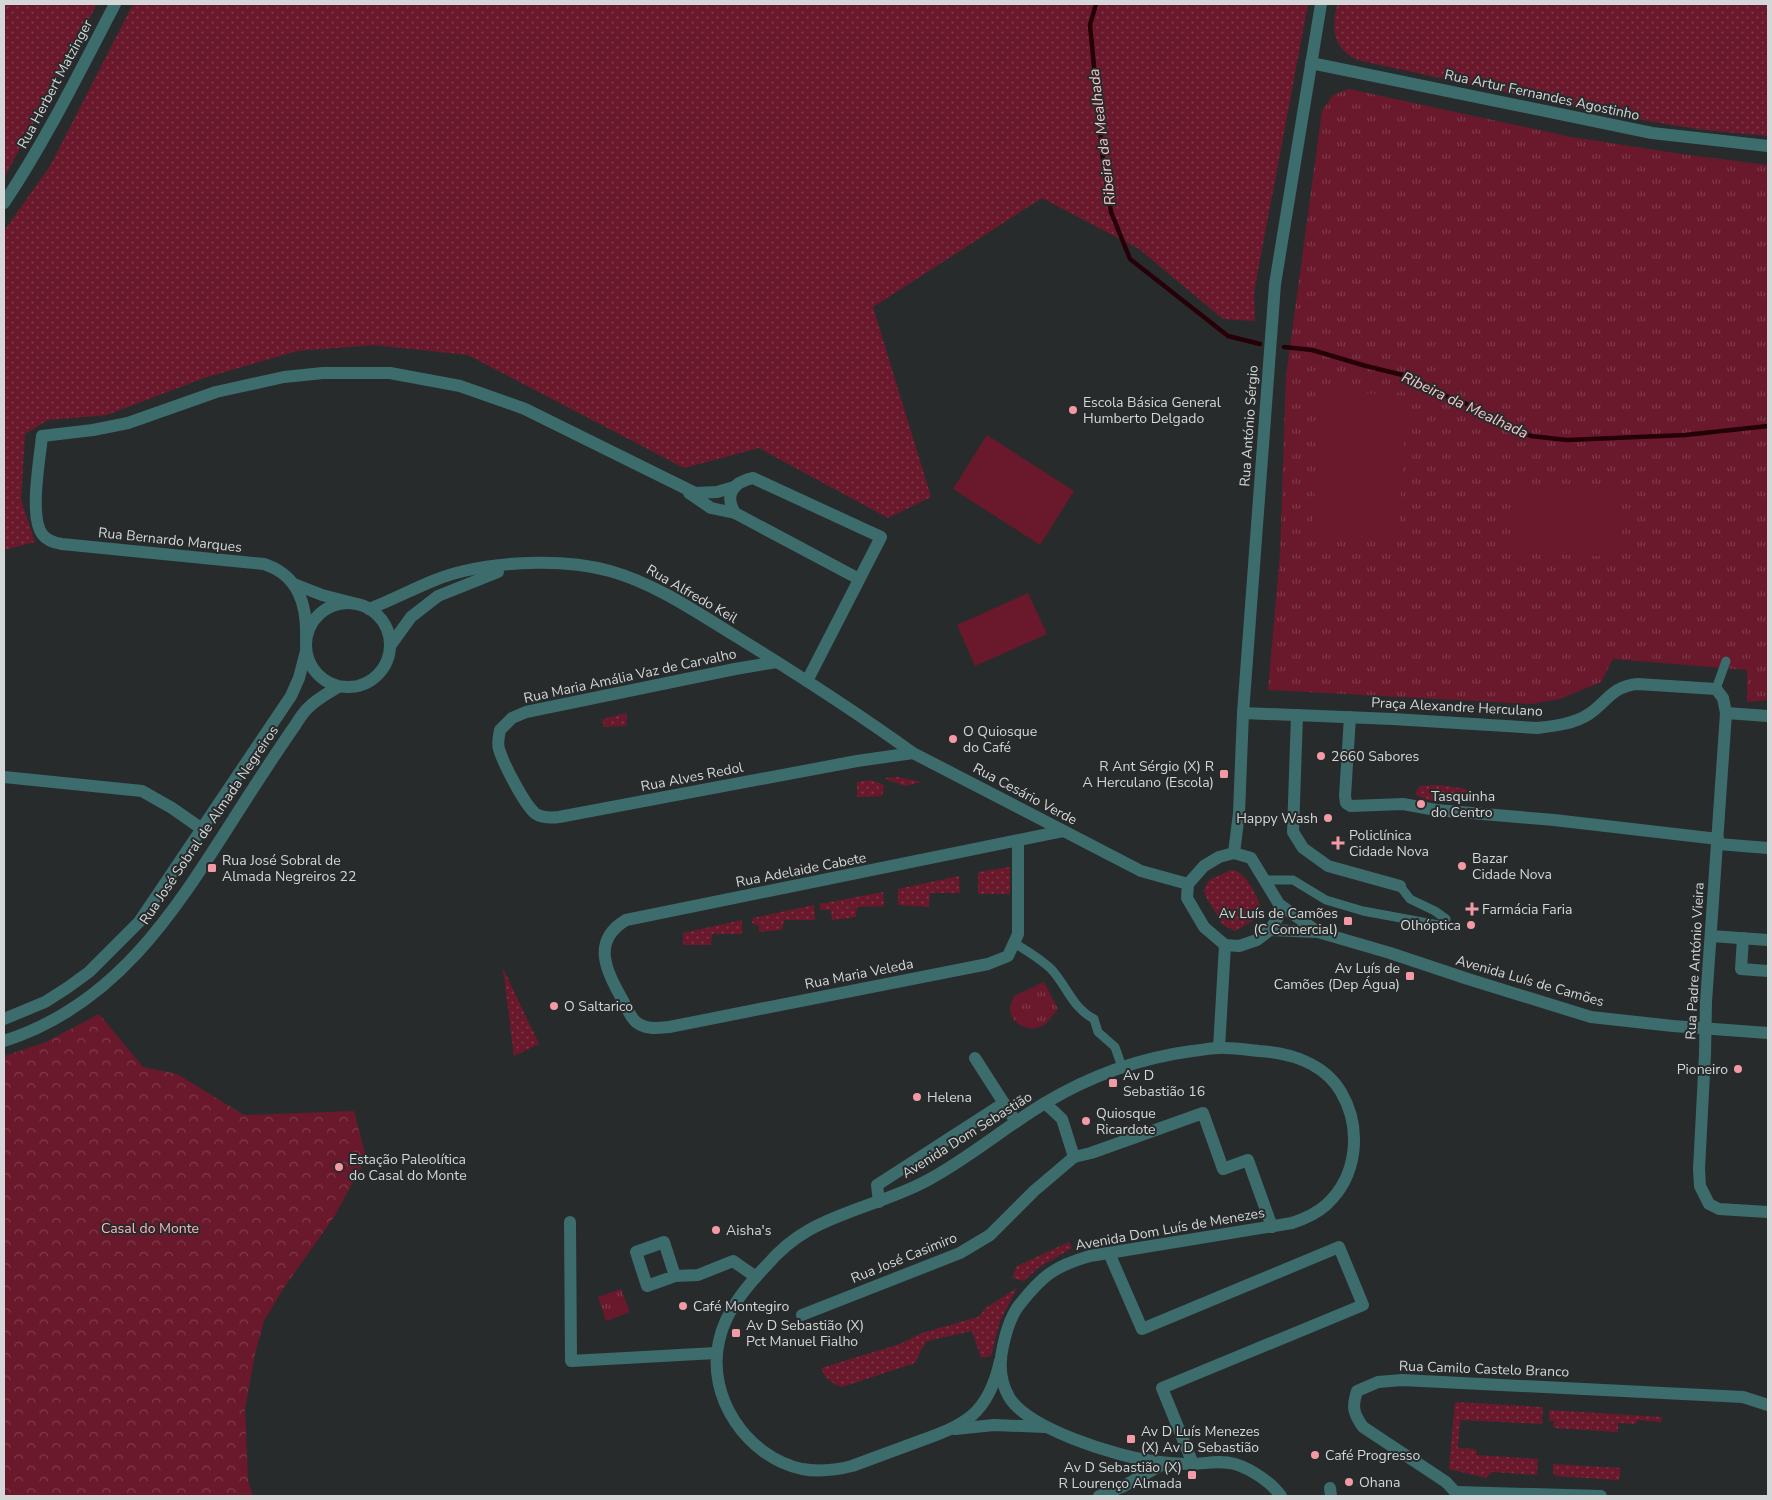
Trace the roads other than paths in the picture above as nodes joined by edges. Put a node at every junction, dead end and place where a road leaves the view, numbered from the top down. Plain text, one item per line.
1 (115, 4) edge
2 (1321, 4) edge
3 (1311, 63) junction
4 (1768, 146) edge
5 (4, 204) edge
6 (734, 487) junction
7 (683, 488) junction
8 (735, 513) junction
9 (522, 564) junction
10 (859, 579) junction
11 (294, 584) junction
12 (357, 604) junction
13 (369, 608) junction
14 (306, 637) junction
15 (390, 646) junction
16 (306, 651) junction
17 (777, 662) junction
18 (1726, 662) dead end
19 (806, 681) junction
20 (338, 687) junction
21 (1716, 689) junction
22 (1243, 713) junction
23 (1726, 713) junction
24 (1296, 715) junction
25 (1350, 717) junction
26 (1766, 718) edge
27 (914, 753) junction
28 (504, 764) joint
29 (4, 777) edge
30 (202, 829) junction
31 (1064, 831) junction
32 (1018, 841) junction
33 (1718, 842) junction
34 (1768, 848) edge
35 (1234, 853) junction
36 (1264, 880) junction
37 (1188, 884) junction
38 (1400, 886) joint
39 (1279, 904) junction
40 (1270, 930) junction
41 (1318, 932) junction
42 (1711, 936) junction
43 (1743, 938) junction
44 (1768, 940) edge
45 (1014, 943) junction
46 (1225, 945) junction
47 (1768, 971) edge
48 (618, 992) joint
49 (4, 1019) edge
50 (1706, 1028) junction
51 (1768, 1032) edge
52 (4, 1041) edge
53 (1219, 1048) junction
54 (975, 1058) dead end
55 (1122, 1068) junction
56 (1004, 1103) junction
57 (1045, 1103) junction
58 (1016, 1122) junction
59 (1074, 1156) junction
60 (879, 1202) junction
61 (1768, 1212) edge
62 (570, 1222) dead end
63 (1272, 1227) junction
64 (1109, 1253) junction
65 (675, 1276) dead end
66 (756, 1277) junction
67 (802, 1315) dead end
68 (716, 1353) junction
69 (1000, 1361) junction
70 (1768, 1405) edge
71 (1045, 1427) junction
72 (952, 1429) junction
73 (1165, 1463) junction
74 (1193, 1464) junction
75 (1458, 1494) edge
76 (1099, 1496) edge
77 (1281, 1496) edge
78 (1601, 1496) edge

1 - 5 street, Rua Herbert Matzinger
2 - 3 street, Rua António Sérgio
3 - 4 street, Rua Artur Fernandes Agostinho
3 - 22 street, Rua António Sérgio
6 - 7 street
6 - 8 street
6 - 10 street
7 - 8 street
7 - 11 street, Rua Bernardo Marques
8 - 10 street
9 - 13 street, Rua Alfredo Keil
9 - 15 street, Rua Alfredo Keil
9 - 17 street, Rua Alfredo Keil
10 - 19 street
11 - 12 street, Rua Bernardo Marques
11 - 14 street, Rua Bernardo Marques
12 - 13 street
12 - 14 street
13 - 15 street
14 - 16 street
15 - 20 street
16 - 20 street
16 - 30 street, Rua José Sobral de Almada Negreiros
17 - 19 street, Rua Alfredo Keil
17 - 28 street, Rua Maria Amália Vaz de Carvalho
18 - 21 street
19 - 27 street, Rua Cesário Verde
20 - 52 street, Rua José Sobral de Almada Negreiros
21 - 23 street, Rua Padre António Vieira
21 - 25 street, Praça Alexandre Herculano
22 - 24 street, Praça Alexandre Herculano
22 - 35 street, Rua António Sérgio
23 - 26 street
23 - 33 street, Rua Padre António Vieira
24 - 25 street, Praça Alexandre Herculano
24 - 38 street
25 - 33 street
27 - 28 street, Rua Alves Redol
27 - 31 street, Rua Cesário Verde
29 - 30 street
30 - 49 street, Rua José Sobral de Almada Negreiros
31 - 32 street, Rua Adelaide Cabete
31 - 37 street, Rua Cesário Verde
32 - 45 street
32 - 48 street, Rua Adelaide Cabete
33 - 34 street
33 - 42 street, Rua Padre António Vieira
35 - 36 street
35 - 37 street
36 - 38 street
36 - 39 street
37 - 46 street
39 - 40 street
39 - 41 street
40 - 41 street
40 - 46 street
41 - 50 street, Avenida Luís de Camões
42 - 43 street
42 - 50 street, Rua Padre António Vieira
43 - 44 street
43 - 47 street
45 - 48 street, Rua Maria Veleda
45 - 55 street
46 - 53 street
50 - 51 street, Avenida Luís de Camões
50 - 61 street, Rua Padre António Vieira
53 - 55 street, Avenida Dom Sebastião
53 - 63 street, Avenida Dom Luís de Menezes
54 - 56 street
55 - 57 street, Avenida Dom Sebastião
56 - 58 street
56 - 60 street
57 - 58 street, Avenida Dom Sebastião
57 - 59 street
58 - 60 street, Avenida Dom Sebastião
59 - 63 street
59 - 67 street, Rua José Casimiro
60 - 66 street, Avenida Dom Sebastião
62 - 68 street
63 - 64 street, Avenida Dom Luís de Menezes
64 - 69 street, Avenida Dom Luís de Menezes
64 - 74 street
65 - 66 street
66 - 68 street, Avenida Dom Sebastião
68 - 72 street, Avenida Dom Sebastião
69 - 71 street, Avenida Dom Luís de Menezes
69 - 72 street
70 - 75 street, Rua Camilo Castelo Branco
71 - 72 street
71 - 73 street, Avenida Dom Luís de Menezes
73 - 74 street, Avenida Dom Luís de Menezes
73 - 76 street
74 - 77 street, Avenida Dom Luís de Menezes
75 - 78 street

